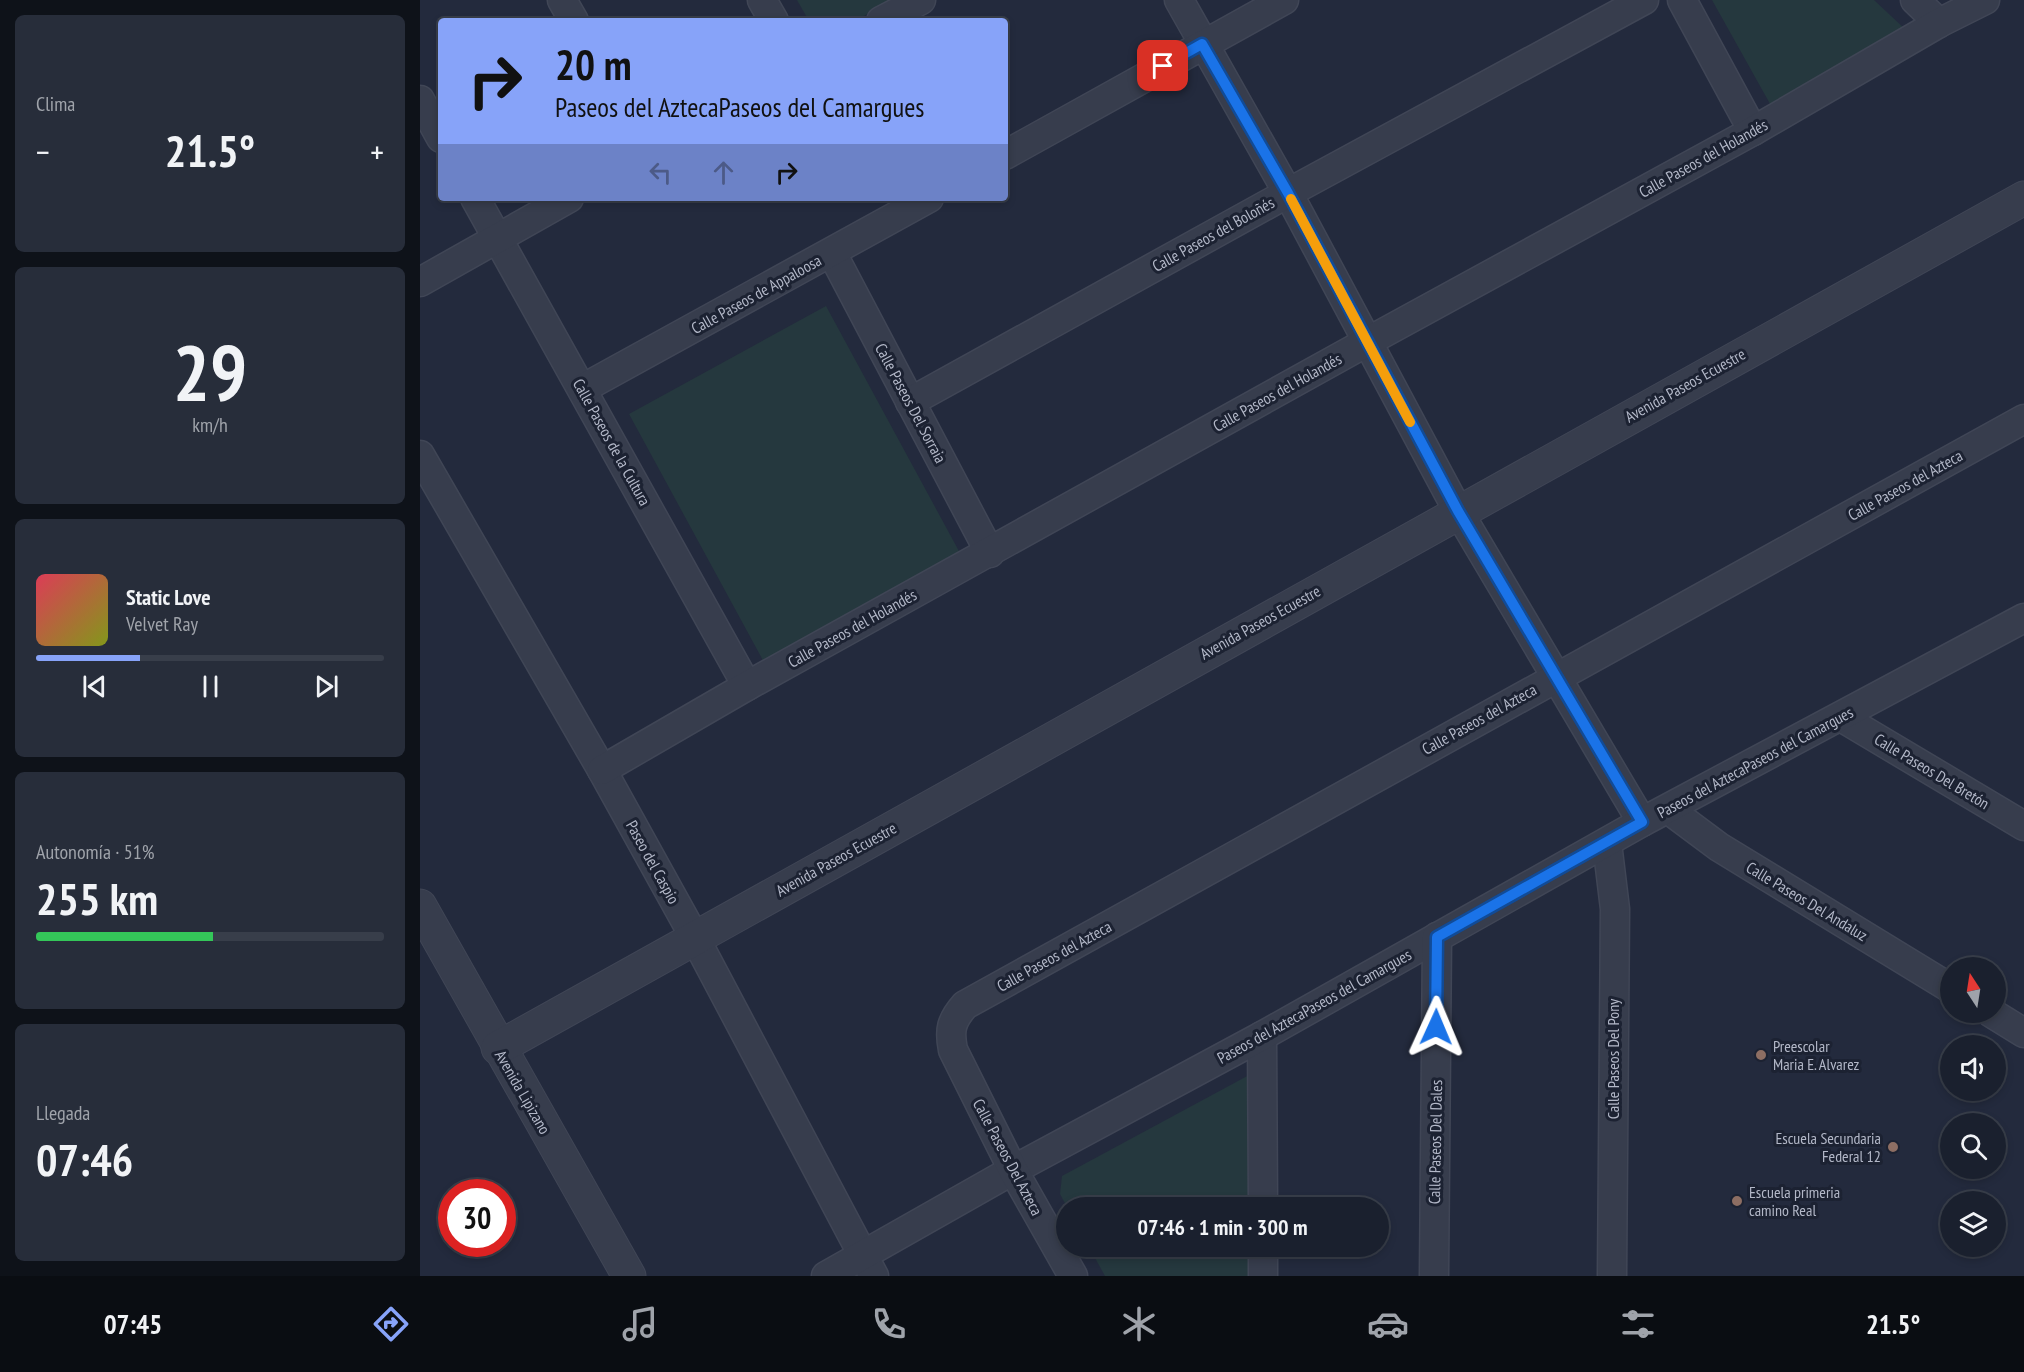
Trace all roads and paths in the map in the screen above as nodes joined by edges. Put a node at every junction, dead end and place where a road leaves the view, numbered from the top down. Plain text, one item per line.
1 (562, 0) edge
2 (762, 0) edge
3 (921, 0) edge
4 (1179, 0) edge
5 (1284, 0) edge
6 (1644, 0) edge
7 (1682, 0) edge
8 (1915, 0) edge
9 (1985, 0) edge
10 (572, 18) edge
11 (772, 18) edge
12 (887, 18) edge
13 (1939, 23) junction
14 (1202, 44) junction
15 (420, 100) edge
16 (1753, 131) junction
17 (438, 133) edge
18 (1008, 153) edge
19 (1288, 193) junction
20 (2024, 198) edge
21 (477, 201) edge
22 (564, 201) edge
23 (925, 201) edge
24 (498, 240) junction
25 (832, 253) junction
26 (420, 282) edge
27 (1367, 342) junction
28 (582, 389) junction
29 (910, 402) junction
30 (2024, 419) edge
31 (420, 455) edge
32 (1458, 511) junction
33 (990, 553) junction
34 (2022, 622) edge
35 (1555, 677) junction
36 (747, 686) junction
37 (1841, 717) junction
38 (602, 770) junction
39 (1668, 809) junction
40 (1642, 822) junction
41 (2024, 826) edge
42 (1607, 843) junction
43 (420, 906) edge
44 (1437, 937) junction
45 (695, 938) junction
46 (1940, 982) edge
47 (2006, 1022) edge
48 (2024, 1033) edge
49 (950, 1034) joint
50 (1262, 1036) junction
51 (498, 1048) junction
52 (1013, 1170) junction
53 (1263, 1197) edge
54 (1263, 1257) edge
55 (868, 1265) edge
56 (629, 1276) edge
57 (826, 1276) edge
58 (1073, 1276) edge
59 (1263, 1276) edge
60 (1434, 1276) edge
61 (1612, 1276) edge

1 - 10 street
2 - 11 street
3 - 12 street
4 - 14 street
5 - 14 street
6 - 19 street, Calle Paseos del Boloñés
7 - 16 street
8 - 13 street
9 - 13 street, Calle Paseos del Holandés
13 - 16 street, Calle Paseos del Holandés
14 - 18 street
14 - 19 street
15 - 17 street
16 - 27 street, Calle Paseos del Holandés
19 - 27 street
19 - 29 street, Calle Paseos del Boloñés
20 - 32 street, Avenida Paseos Ecuestre
21 - 24 street, Calle Paseos de la Cultura
22 - 24 street
23 - 25 street, Calle Paseos de Appaloosa
24 - 26 street
24 - 28 street, Calle Paseos de la Cultura
25 - 28 street, Calle Paseos de Appaloosa
25 - 29 street, Calle Paseos Del Sorraia
27 - 32 street
27 - 33 street, Calle Paseos del Holandés
28 - 36 street, Calle Paseos de la Cultura
29 - 33 street, Calle Paseos Del Sorraia
30 - 35 street, Calle Paseos del Azteca
31 - 38 street, Paseo del Caspio
32 - 35 street
32 - 45 street, Avenida Paseos Ecuestre
33 - 36 street, Calle Paseos del Holandés
34 - 37 street, Paseos del AztecaPaseos del Camargues
35 - 40 street
35 - 49 street, Calle Paseos del Azteca
36 - 38 street, Calle Paseos del Holandés
37 - 39 street, Paseos del AztecaPaseos del Camargues
37 - 41 street, Calle Paseos Del Bretón
38 - 45 street, Paseo del Caspio
39 - 40 street, Paseos del AztecaPaseos del Camargues
39 - 46 street, Calle Paseos Del Andaluz
40 - 42 street, Paseos del AztecaPaseos del Camargues
42 - 44 street, Paseos del AztecaPaseos del Camargues
42 - 61 street, Calle Paseos Del Pony
43 - 51 street, Avenida Lipizano
44 - 50 street, Paseos del AztecaPaseos del Camargues
44 - 60 street, Calle Paseos Del Dales
45 - 51 street, Avenida Paseos Ecuestre
45 - 55 street, Paseo del Caspio
47 - 48 street
49 - 52 street, Calle Paseos Del Azteca
50 - 52 street, Paseos del AztecaPaseos del Camargues
50 - 53 street
51 - 56 street, Avenida Lipizano
52 - 55 street, Paseos del AztecaPaseos del Camargues
52 - 58 street, Calle Paseos Del Azteca
54 - 59 street
55 - 57 street, Paseos del AztecaPaseos del Camargues

